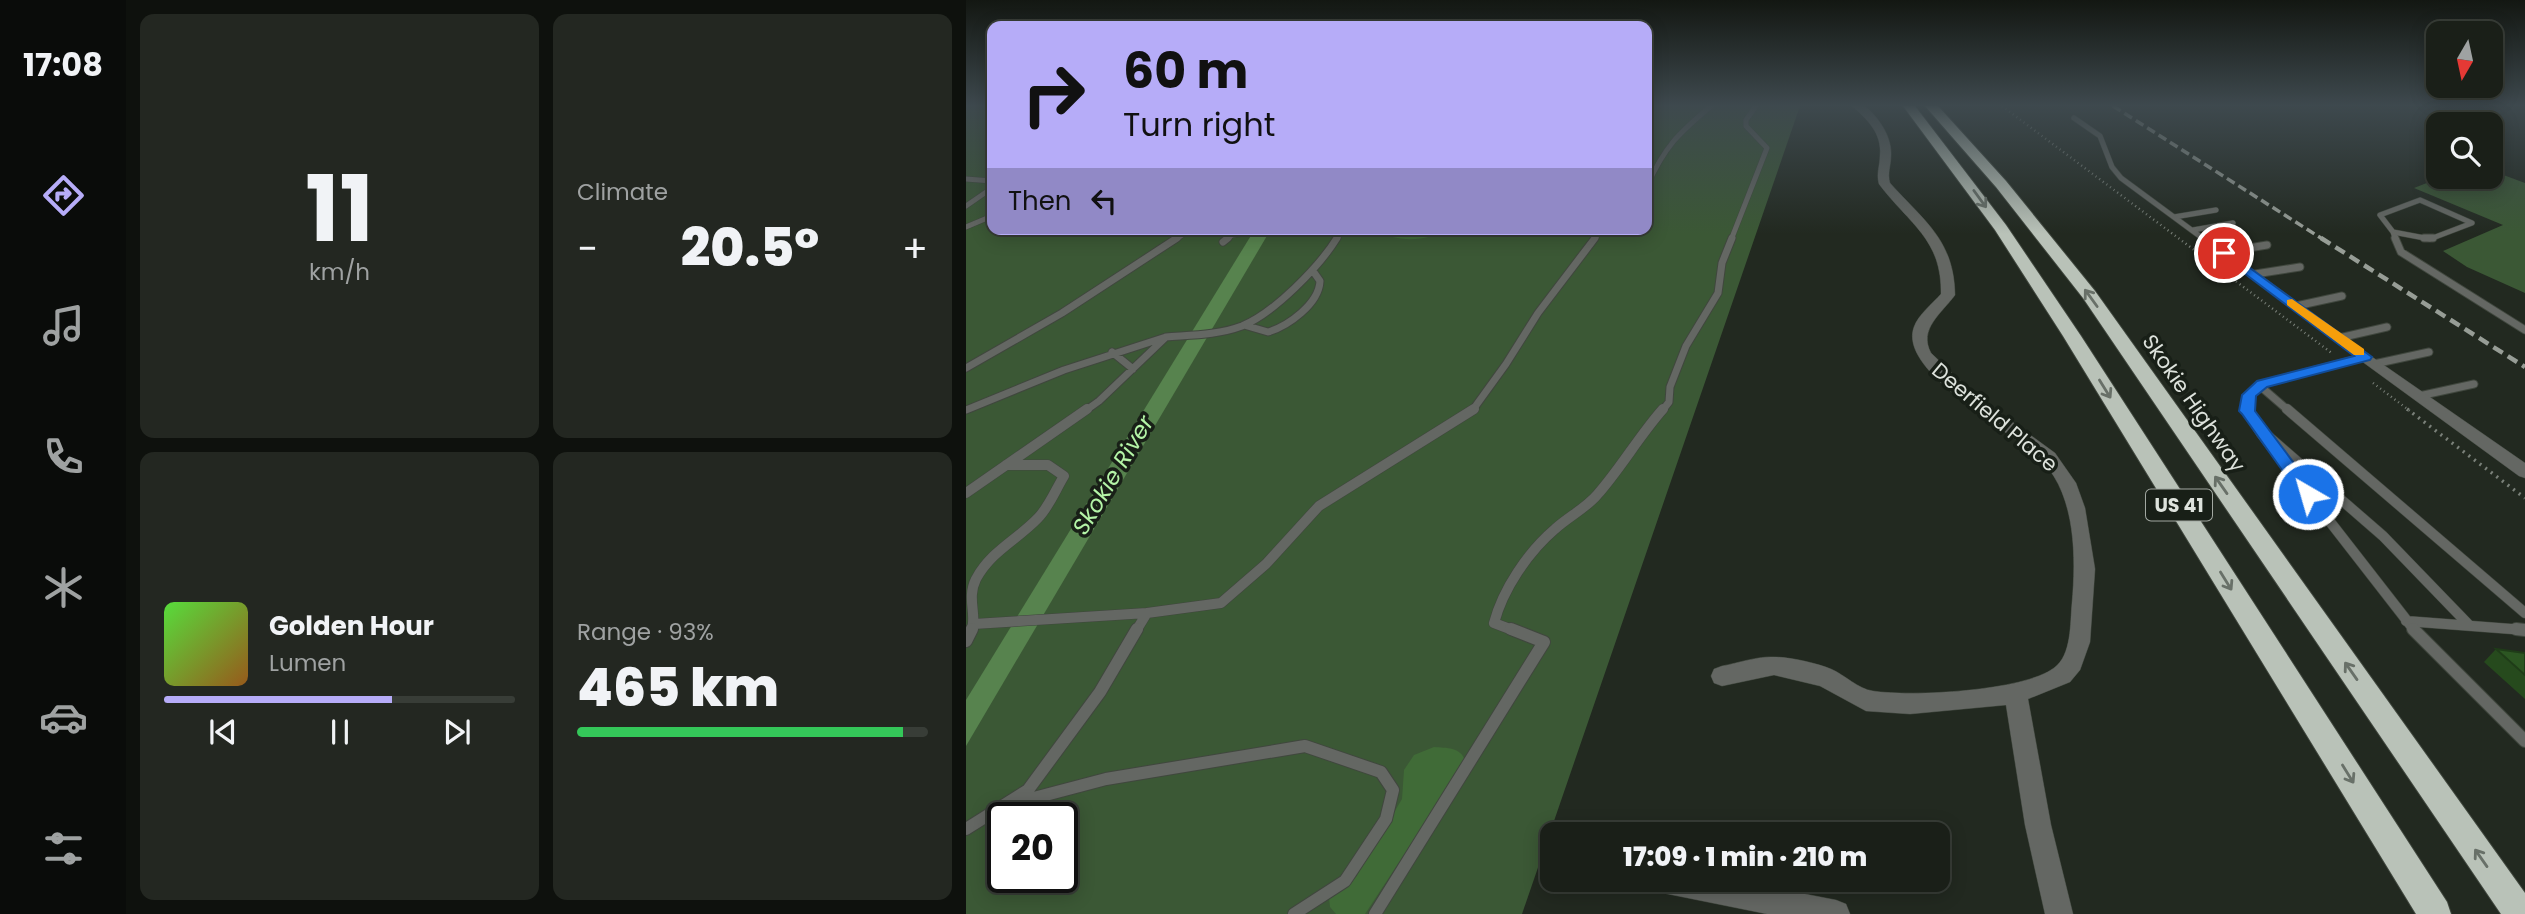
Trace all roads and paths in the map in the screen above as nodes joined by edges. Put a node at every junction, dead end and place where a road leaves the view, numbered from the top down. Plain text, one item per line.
1 (1666, 149) edge
2 (1767, 149) edge
3 (1886, 149) edge
4 (1941, 149) edge
5 (1969, 149) edge
6 (2059, 149) edge
7 (2105, 149) edge
8 (1652, 175) edge
9 (966, 179) edge
10 (987, 181) edge
11 (987, 191) edge
12 (966, 206) edge
13 (2216, 210) dead end
14 (2174, 217) junction
15 (987, 218) edge
16 (2233, 223) dead end
17 (966, 228) edge
18 (2193, 230) junction
19 (2393, 232) junction
20 (1182, 235) edge
21 (1232, 235) edge
22 (1339, 235) edge
23 (1597, 235) edge
24 (1223, 242) dead end
25 (2267, 245) dead end
26 (2224, 253) junction
27 (2300, 267) dead end
28 (1313, 271) junction
29 (2255, 274) junction
30 (2342, 296) dead end
31 (2296, 306) junction
32 (1244, 325) junction
33 (2387, 327) dead end
34 (2525, 330) edge
35 (1166, 337) junction
36 (2339, 338) junction
37 (1112, 352) junction
38 (2429, 352) dead end
39 (2370, 360) junction
40 (2345, 362) junction
41 (966, 368) edge
42 (1133, 369) junction
43 (2474, 384) dead end
44 (2260, 386) junction
45 (2419, 396) junction
46 (966, 410) edge
47 (2256, 425) junction
48 (1005, 465) junction
49 (2525, 472) edge
50 (966, 493) edge
51 (2525, 498) edge
52 (1147, 613) junction
53 (2525, 613) edge
54 (2406, 621) junction
55 (974, 624) junction
56 (2469, 625) junction
57 (2525, 630) edge
58 (966, 640) edge
59 (1722, 676) dead end
60 (2016, 694) junction
61 (2525, 741) edge
62 (1010, 802) edge
63 (1019, 802) edge
64 (987, 816) edge
65 (966, 829) edge
66 (1724, 892) edge
67 (1294, 914) edge
68 (1375, 914) edge
69 (1836, 914) edge
70 (2059, 914) edge
71 (2435, 914) edge
72 (2520, 914) edge

1 - 8 lane
2 - 68 lane
3 - 60 street, Deerfield Place
4 -> 71 highway, US 41
72 -> 5 highway, Skokie Highway / US 41
6 - 40 path
7 - 14 lane
9 - 10 lane
11 - 12 lane
13 - 14 lane
14 - 18 lane
15 - 17 lane
16 - 18 lane
18 - 26 lane
19 - 19 lane
19 - 34 lane
20 - 41 lane
21 - 24 lane
22 - 28 lane
23 - 52 lane
25 - 26 lane
26 - 29 lane
27 - 29 lane
28 - 32 lane
28 - 32 lane
29 - 31 lane
30 - 31 lane
31 - 36 lane
32 - 35 lane
33 - 36 lane
35 - 37 lane
35 - 42 lane
36 - 39 lane
37 - 42 lane
37 - 46 lane
38 - 39 lane
39 - 40 lane
39 - 45 street
40 - 44 lane
40 - 51 path
42 - 48 lane
43 - 45 lane
44 - 47 lane
44 - 53 lane
45 - 49 street
47 - 54 lane
47 - 56 lane
48 - 50 lane
48 - 55 lane
52 - 55 lane
52 - 62 lane
54 - 56 lane
54 - 61 lane
55 - 58 lane
56 - 57 lane
59 - 60 street, Deerfield Place
60 - 70 street
63 - 67 lane
64 - 65 lane
66 - 69 street

